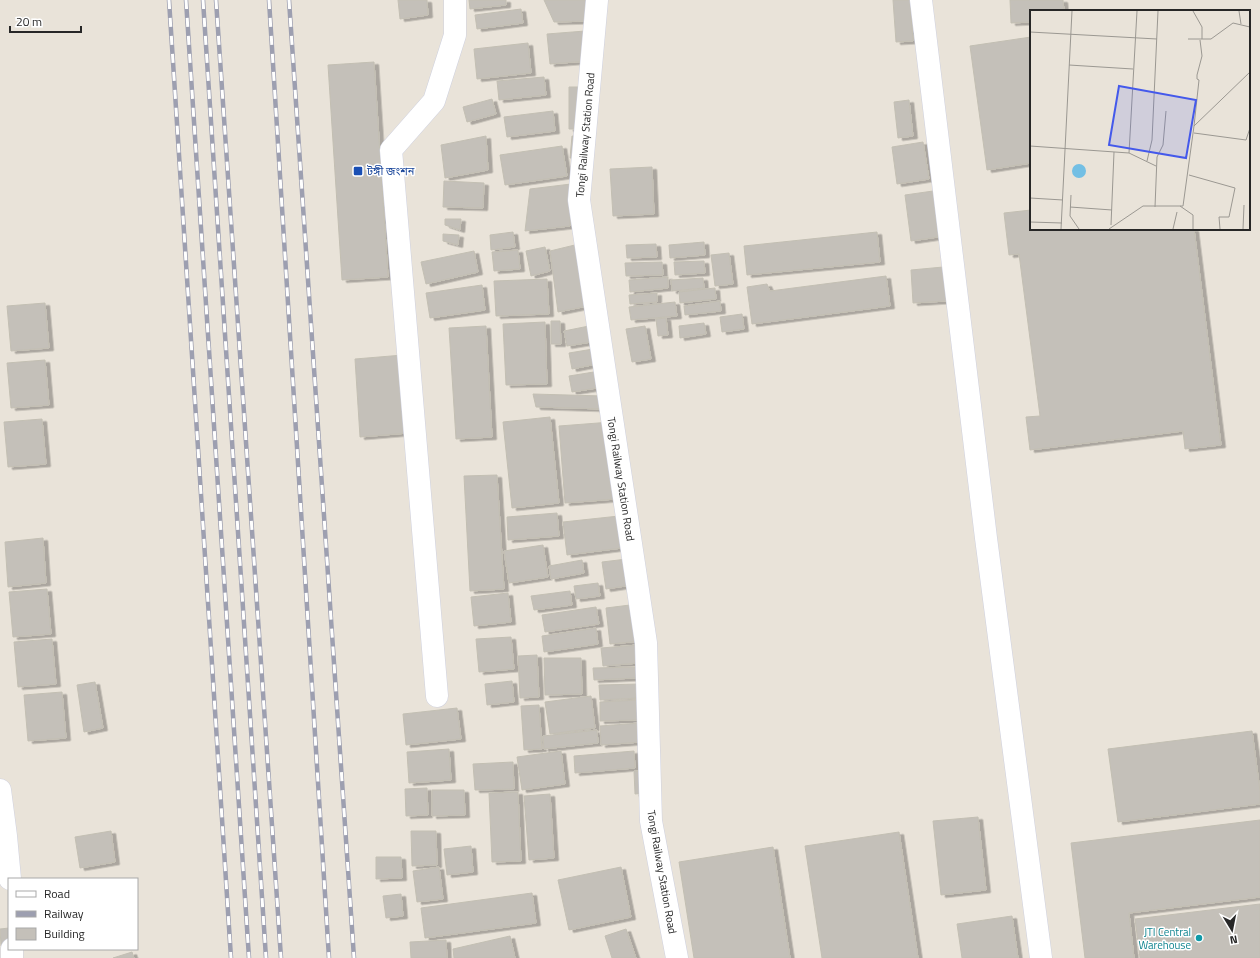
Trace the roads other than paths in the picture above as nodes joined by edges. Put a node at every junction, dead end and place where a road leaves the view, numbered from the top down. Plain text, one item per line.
1 (455, 0) edge
2 (596, 0) edge
3 (921, 0) edge
4 (437, 696) dead end
5 (0, 790) edge
6 (10, 878) edge
7 (677, 958) edge
8 (1040, 958) edge

1 - 4 street
2 - 7 street, Tongi Railway Station Road
3 - 8 street
5 - 6 street

